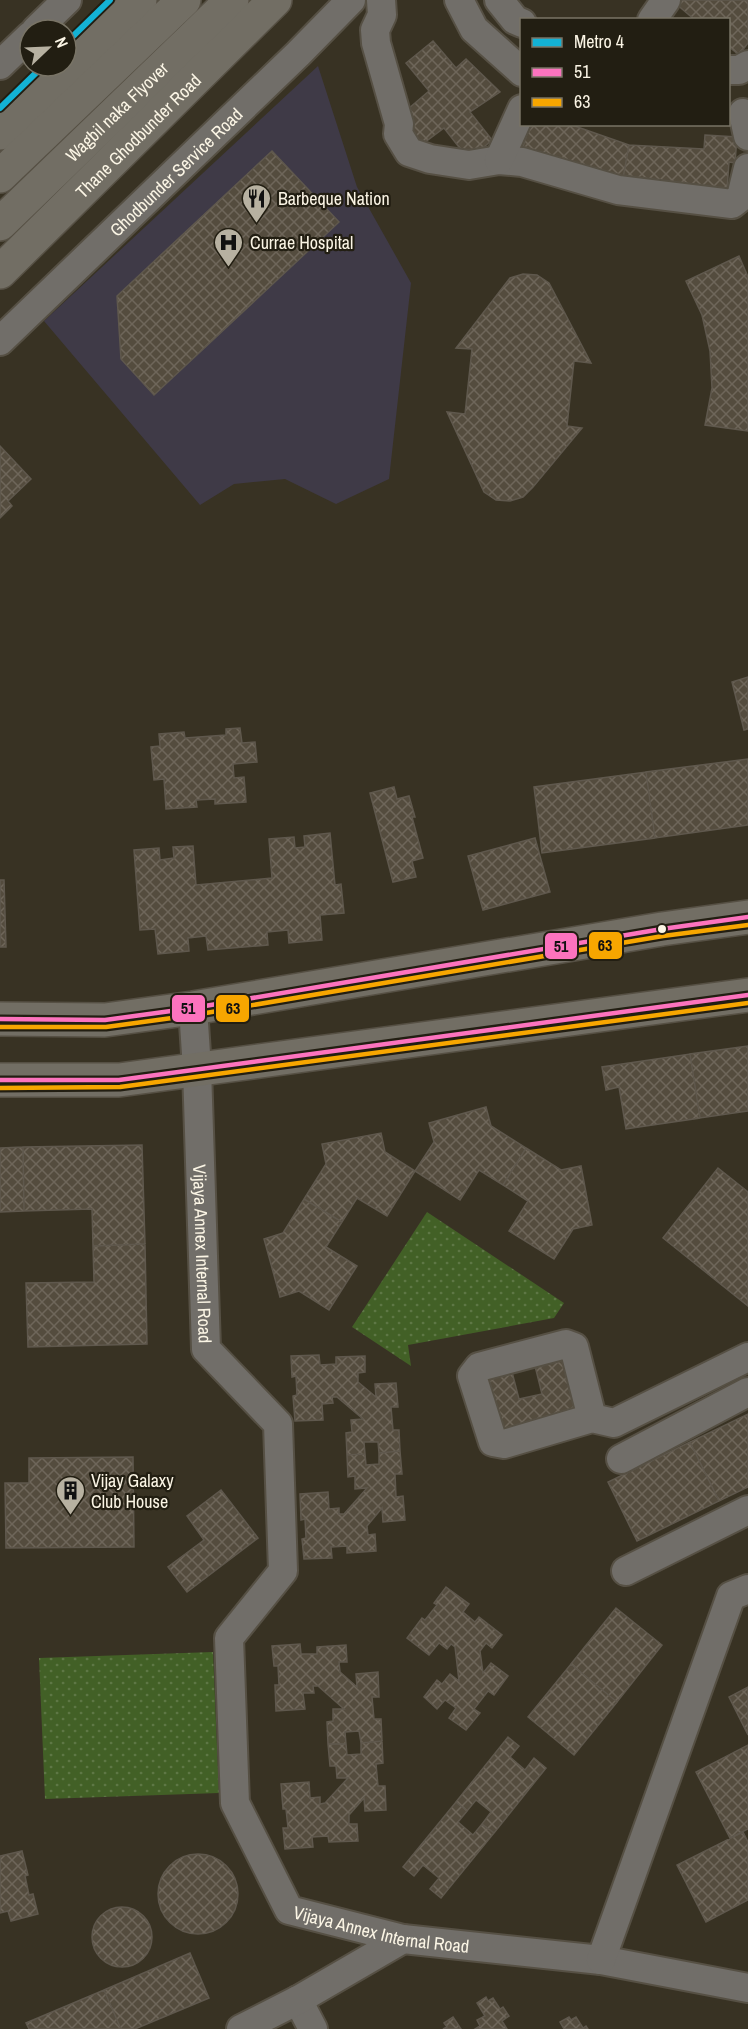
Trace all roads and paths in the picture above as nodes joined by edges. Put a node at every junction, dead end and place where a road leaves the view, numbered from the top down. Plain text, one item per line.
1 (67, 0) edge
2 (140, 0) edge
3 (184, 0) edge
4 (232, 0) edge
5 (275, 0) edge
6 (351, 0) edge
7 (381, 0) edge
8 (459, 0) edge
9 (499, 0) edge
10 (666, 0) edge
11 (48, 18) edge
12 (653, 18) edge
13 (520, 22) edge
14 (18, 48) edge
15 (0, 65) edge
16 (748, 65) edge
17 (520, 70) edge
18 (730, 70) edge
19 (520, 113) edge
20 (0, 133) edge
21 (499, 159) junction
22 (748, 168) edge
23 (0, 176) edge
24 (0, 224) edge
25 (0, 272) edge
26 (0, 341) edge
27 (748, 917) edge
28 (748, 994) edge
29 (193, 1008) junction
30 (0, 1019) edge
31 (198, 1069) junction
32 (0, 1080) edge
33 (748, 1357) edge
34 (748, 1392) edge
35 (592, 1418) dead end
36 (621, 1459) dead end
37 (748, 1510) edge
38 (626, 1571) dead end
39 (748, 1588) edge
40 (403, 1939) junction
41 (601, 1960) junction
42 (748, 1988) edge
43 (298, 2000) junction
44 (242, 2029) edge
45 (313, 2029) edge

1 - 11 street
2 - 20 main road
3 - 23 main road, Wagbil naka Flyover
4 - 24 main road, Wagbil naka Flyover
5 - 25 main road, Thane Ghodbunder Road
6 - 26 street, Ghodbunder Service Road
7 - 21 street
8 - 17 street
9 - 13 street
10 - 12 street
14 - 15 street
16 - 18 street
19 - 21 street
21 - 22 street
27 - 29 main road
28 - 31 main road
29 - 30 main road
29 - 31 street, Vijaya Annex Internal Road
31 - 32 main road
31 - 40 street, Vijaya Annex Internal Road
33 - 35 street
34 - 36 street
37 - 38 street
39 - 41 street
40 - 41 street, Vijaya Annex Internal Road
40 - 43 street
41 - 42 street, Vijaya Annex Internal Road
43 - 44 street
43 - 45 street

